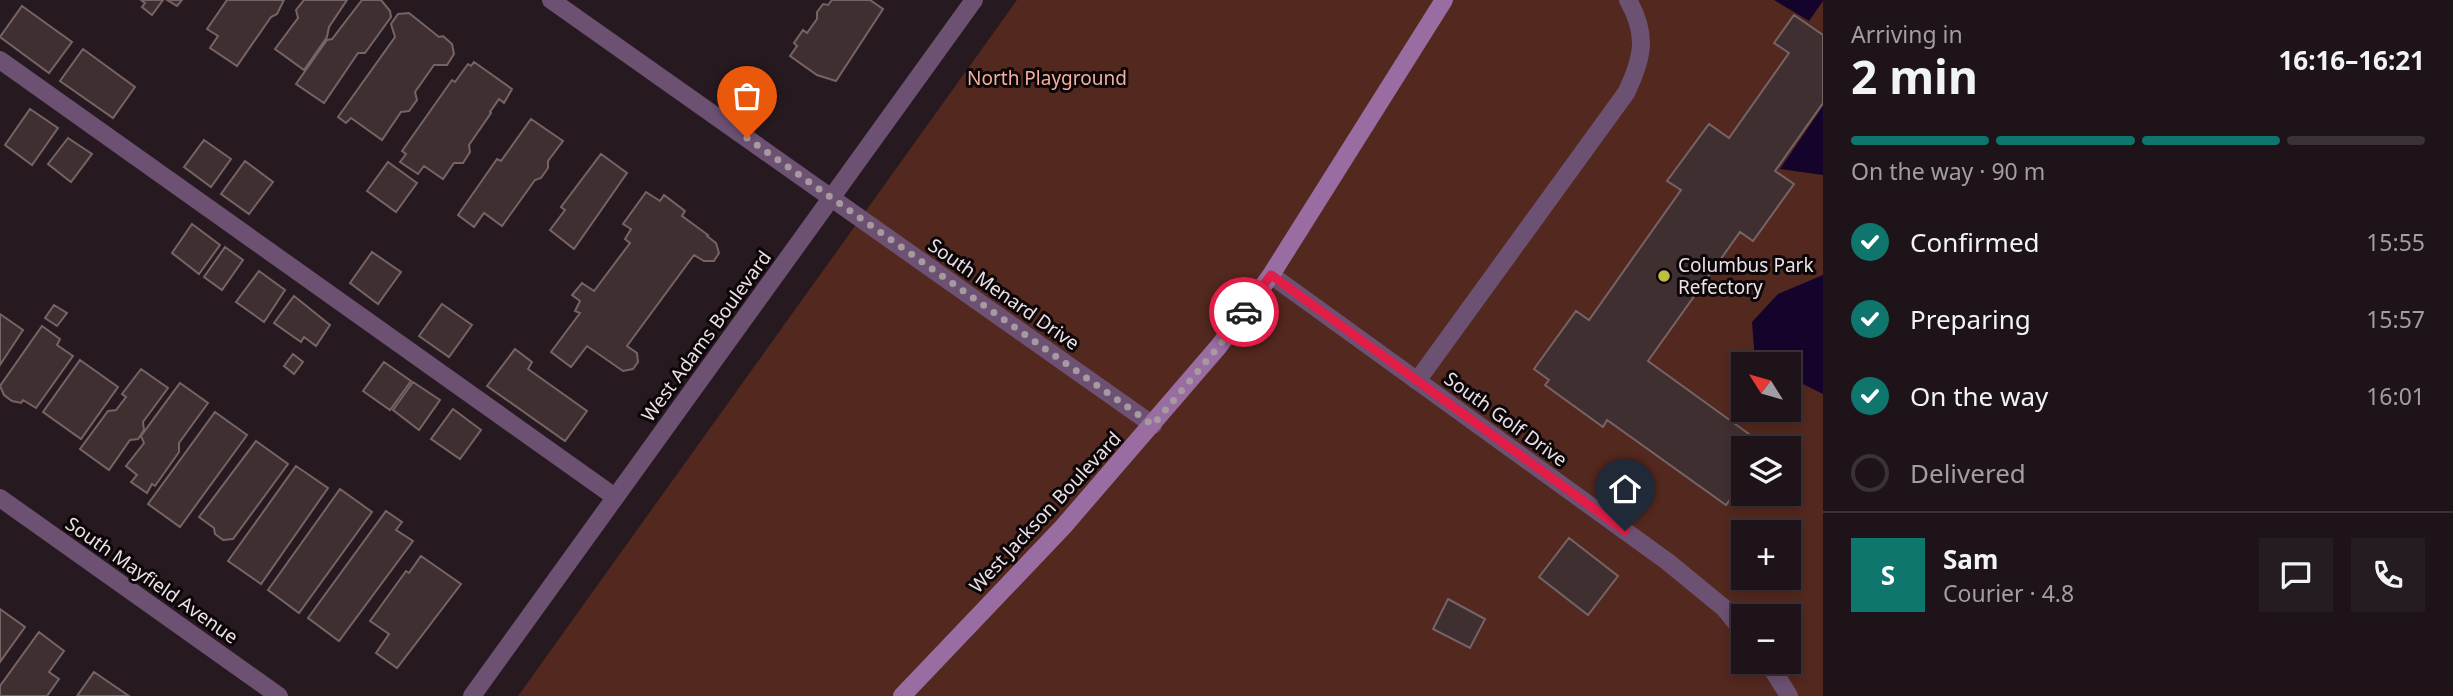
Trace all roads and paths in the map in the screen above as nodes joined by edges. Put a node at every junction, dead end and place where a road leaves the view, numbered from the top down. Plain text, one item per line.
1 (551, 0) edge
2 (974, 0) edge
3 (1444, 0) edge
4 (1628, 0) edge
5 (0, 60) edge
6 (831, 198) junction
7 (1271, 275) junction
8 (1417, 381) junction
9 (1153, 425) junction
10 (615, 497) junction
11 (0, 498) edge
12 (1731, 616) edge
13 (1775, 674) edge
14 (279, 696) edge
15 (471, 696) edge
16 (902, 696) edge
17 (1789, 696) edge

1 - 6 street, South Menard Drive
2 - 6 street, West Adams Boulevard
3 - 7 street, West Jackson Boulevard
4 - 8 street
5 - 10 street
6 - 9 street, South Menard Drive
6 - 10 street, West Adams Boulevard
7 - 8 street, South Golf Drive
7 - 9 street, West Jackson Boulevard
8 - 12 street, South Golf Drive
9 - 16 street, West Jackson Boulevard
10 - 15 street, West Adams Boulevard
11 - 14 street, South Mayfield Avenue
13 - 17 street

